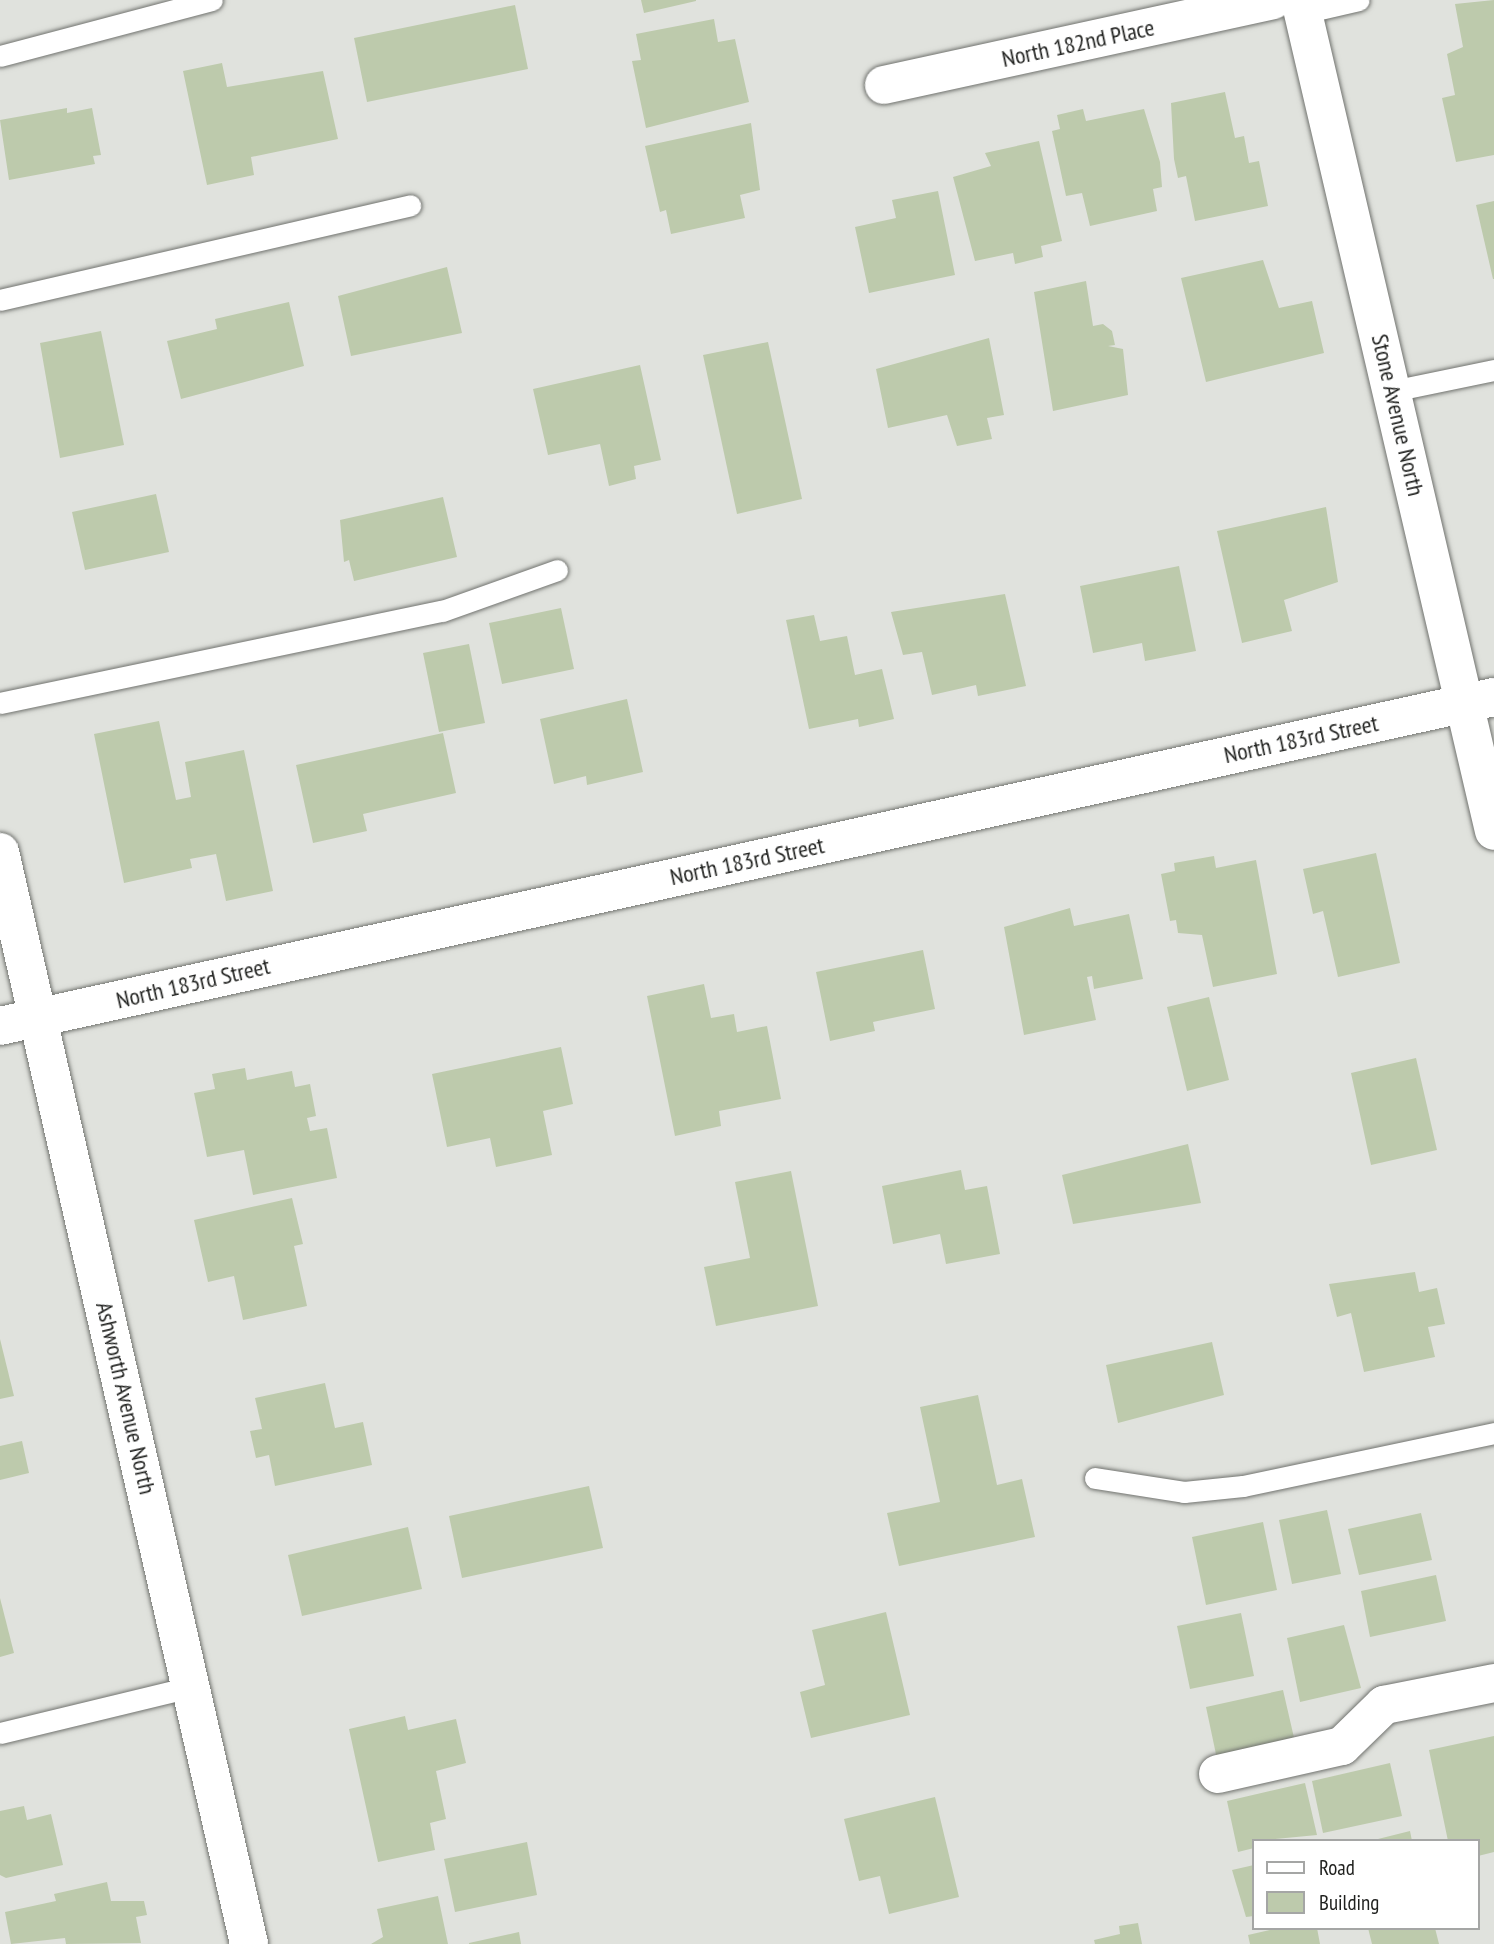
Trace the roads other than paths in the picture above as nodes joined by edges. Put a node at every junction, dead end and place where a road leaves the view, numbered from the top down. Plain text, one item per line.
1 (212, 0) edge
2 (1359, 0) edge
3 (1292, 4) edge
4 (0, 56) edge
5 (884, 85) dead end
6 (410, 205) dead end
7 (0, 300) edge
8 (1494, 370) edge
9 (1392, 391) junction
10 (556, 570) dead end
11 (1480, 700) edge
12 (0, 703) edge
13 (1494, 831) edge
14 (0, 852) edge
15 (37, 1018) junction
16 (0, 1026) edge
17 (1494, 1433) edge
18 (1095, 1478) dead end
19 (1494, 1683) edge
20 (190, 1687) junction
21 (0, 1733) edge
22 (1218, 1774) dead end
23 (249, 1944) edge

1 - 4 lane
2 - 3 lane
3 - 5 street, North 182nd Place
3 - 9 street, Stone Avenue North
6 - 7 lane
8 - 9 lane
9 - 11 street, Stone Avenue North
10 - 12 lane
11 - 13 street, Stone Avenue North
11 - 15 street, North 183rd Street
14 - 15 street, Ashworth Avenue North
15 - 16 street, North 183rd Street
15 - 20 street, Ashworth Avenue North
17 - 18 lane
19 - 22 street
20 - 21 lane
20 - 23 street, Ashworth Avenue North

